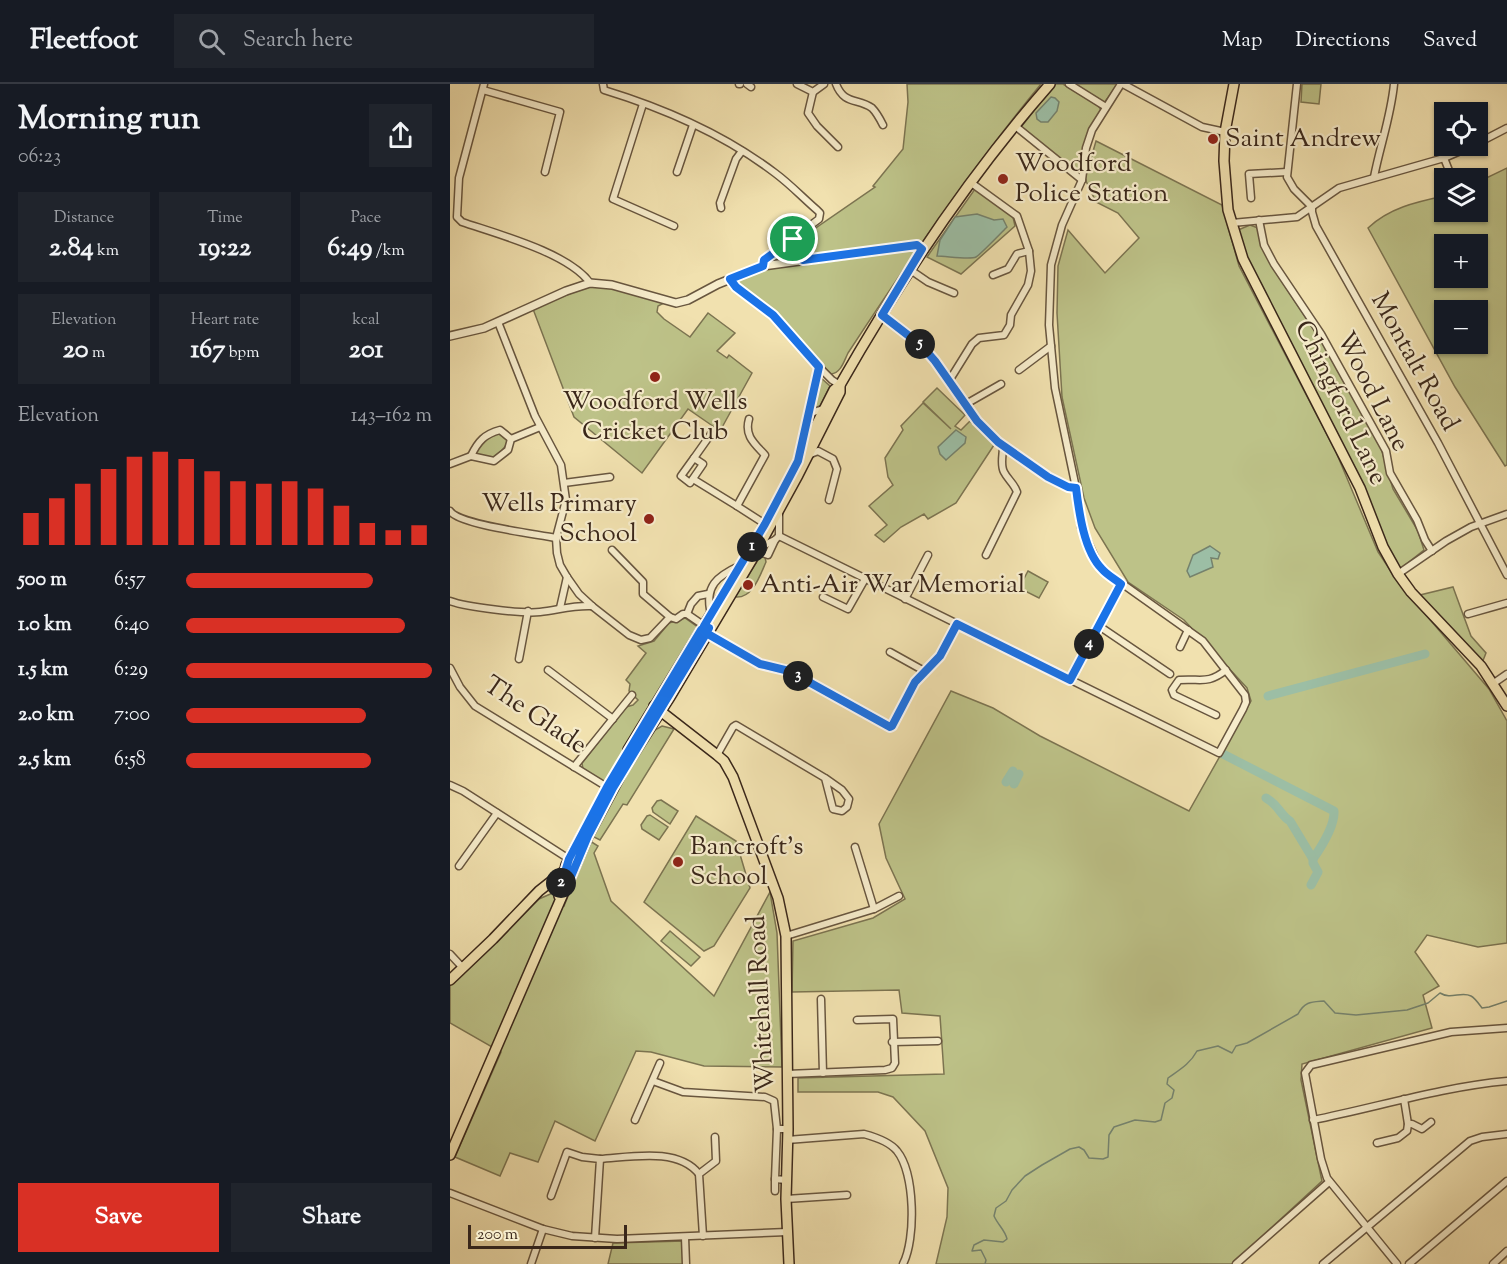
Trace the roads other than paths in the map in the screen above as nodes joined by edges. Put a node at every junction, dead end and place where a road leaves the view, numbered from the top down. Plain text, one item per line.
1 (797, 84) edge
2 (824, 84) edge
3 (836, 84) edge
4 (1050, 84) edge
5 (1068, 84) edge
6 (1122, 84) edge
7 (1234, 84) edge
8 (1297, 84) edge
9 (1394, 84) edge
10 (603, 86) edge
11 (483, 87) edge
12 (813, 92) junction
13 (643, 104) junction
14 (1106, 107) junction
15 (693, 125) junction
16 (883, 125) dead end
17 (1014, 125) junction
18 (1507, 128) edge
19 (1225, 132) junction
20 (837, 135) dead end
21 (1488, 138) edge
22 (831, 140) junction
23 (838, 147) dead end
24 (742, 151) junction
25 (1449, 156) edge
26 (1444, 158) junction
27 (1448, 168) edge
28 (545, 172) dead end
29 (677, 172) dead end
30 (1287, 172) junction
31 (1374, 177) junction
32 (1082, 180) junction
33 (970, 182) junction
34 (1251, 198) dead end
35 (1312, 207) junction
36 (721, 208) dead end
37 (453, 217) edge
38 (1259, 220) junction
39 (1232, 223) junction
40 (674, 226) dead end
41 (793, 239) junction
42 (922, 249) junction
43 (1029, 251) junction
44 (803, 260) junction
45 (763, 266) junction
46 (909, 269) junction
47 (993, 276) dead end
48 (730, 279) junction
49 (590, 283) junction
50 (954, 293) dead end
51 (882, 315) junction
52 (498, 322) junction
53 (450, 336) edge
54 (1051, 346) junction
55 (819, 367) junction
56 (1019, 369) dead end
57 (949, 381) junction
58 (1001, 384) dead end
59 (840, 385) junction
60 (966, 404) junction
61 (823, 409) junction
62 (807, 418) junction
63 (749, 419) dead end
64 (540, 427) junction
65 (821, 429) junction
66 (711, 435) dead end
67 (511, 439) junction
68 (1003, 447) junction
69 (823, 452) junction
70 (471, 456) junction
71 (694, 458) junction
72 (802, 459) junction
73 (450, 464) edge
74 (610, 477) dead end
75 (693, 478) junction
76 (564, 483) junction
77 (1076, 488) junction
78 (829, 500) dead end
79 (736, 506) junction
80 (450, 511) edge
81 (779, 511) junction
82 (1507, 514) edge
83 (765, 524) junction
84 (1480, 524) junction
85 (556, 538) junction
86 (777, 538) junction
87 (757, 549) junction
88 (612, 550) dead end
89 (1432, 551) junction
90 (928, 555) dead end
91 (986, 555) dead end
92 (741, 565) junction
93 (1398, 574) junction
94 (1507, 575) edge
95 (567, 578) junction
96 (865, 579) junction
97 (1121, 584) junction
98 (708, 594) junction
99 (823, 597) dead end
100 (905, 599) junction
101 (453, 602) edge
102 (1507, 603) edge
103 (592, 606) junction
104 (560, 608) junction
105 (450, 609) edge
106 (528, 611) junction
107 (687, 614) junction
108 (711, 614) junction
109 (1468, 614) dead end
110 (670, 617) junction
111 (957, 624) junction
112 (1099, 626) junction
113 (705, 630) junction
114 (1188, 630) junction
115 (1180, 647) dead end
116 (890, 652) dead end
117 (519, 659) dead end
118 (450, 668) edge
119 (548, 670) dead end
120 (1226, 670) junction
121 (926, 672) junction
122 (1507, 674) edge
123 (1170, 675) dead end
124 (1070, 680) junction
125 (1494, 683) junction
126 (632, 695) dead end
127 (1507, 705) edge
128 (658, 709) junction
129 (1216, 715) dead end
130 (613, 719) junction
131 (717, 755) junction
132 (574, 767) junction
133 (825, 778) junction
134 (450, 785) edge
135 (607, 787) junction
136 (497, 813) junction
137 (855, 847) dead end
138 (569, 859) junction
139 (459, 866) dead end
140 (567, 874) junction
141 (561, 885) junction
142 (899, 896) dead end
143 (534, 897) junction
144 (559, 901) junction
145 (874, 909) junction
146 (786, 936) junction
147 (450, 954) edge
148 (463, 968) junction
149 (450, 980) edge
150 (821, 999) dead end
151 (857, 1020) dead end
152 (1507, 1028) edge
153 (892, 1041) junction
154 (938, 1041) dead end
155 (660, 1063) dead end
156 (822, 1073) junction
157 (787, 1074) junction
158 (652, 1081) junction
159 (1507, 1081) edge
160 (1404, 1099) junction
161 (635, 1120) dead end
162 (1313, 1120) junction
163 (1431, 1122) dead end
164 (1408, 1124) junction
165 (777, 1129) junction
166 (788, 1129) junction
167 (1507, 1134) edge
168 (715, 1137) dead end
169 (787, 1140) junction
170 (1377, 1143) dead end
171 (450, 1155) edge
172 (600, 1159) junction
173 (699, 1174) junction
174 (775, 1179) junction
175 (786, 1180) junction
176 (1507, 1181) edge
177 (1329, 1182) junction
178 (775, 1191) dead end
179 (450, 1193) edge
180 (550, 1196) dead end
181 (847, 1196) dead end
182 (786, 1199) junction
183 (1366, 1227) junction
184 (543, 1229) junction
185 (787, 1232) junction
186 (703, 1236) junction
187 (685, 1237) junction
188 (595, 1238) junction
189 (1507, 1251) edge
190 (531, 1264) edge
191 (687, 1264) edge
192 (789, 1264) edge
193 (903, 1264) edge
194 (1236, 1264) edge
195 (1323, 1264) edge
196 (1397, 1264) edge
197 (1409, 1264) edge
198 (1493, 1264) edge

1 - 12 street
2 - 12 street
3 - 16 street
4 - 17 main road
5 - 14 street
6 - 14 street
6 - 19 street
7 - 19 main road, Chingford Lane
8 - 30 street
9 - 31 street
10 - 13 street
11 - 28 street
11 - 37 street
12 - 22 street
13 - 15 street
13 - 40 street
14 - 32 street
15 - 24 street
15 - 29 street
17 - 32 street
17 - 33 main road
18 - 21 street
19 - 39 main road, Chingford Lane
20 - 22 street
22 - 23 street
24 - 36 street
24 - 41 street
25 - 26 street
26 - 27 street
26 - 31 street
30 - 34 street
30 - 35 street
31 - 35 street
32 - 54 street
33 - 42 main road
33 - 43 street
35 - 38 street
35 - 84 street, Montalt Road
37 - 49 street
38 - 39 street
38 - 89 street, Wood Lane
39 - 93 main road, Chingford Lane
41 - 44 street
41 - 45 street
42 - 44 street
42 - 46 main road
43 - 47 street
43 - 57 street
44 - 45 street
45 - 48 street
46 - 50 street
46 - 51 main road
48 - 49 street
48 - 55 street
49 - 52 street
51 - 57 street
51 - 59 main road
52 - 53 street
52 - 64 street
54 - 56 street
54 - 77 street
55 - 59 street
55 - 62 street
57 - 60 street
58 - 60 street
59 - 61 main road
59 - 65 main road
60 - 68 street
61 - 62 street
61 - 72 main road
62 - 72 street
63 - 79 street
64 - 67 street
64 - 76 street
65 - 69 street
65 - 72 main road
66 - 71 street
67 - 70 street
67 - 70 street
68 - 77 street
68 - 91 street
69 - 72 street
69 - 78 street
70 - 73 street
71 - 75 street
71 - 75 street
72 - 81 main road
72 - 83 main road
74 - 76 street
75 - 79 street
76 - 85 street
77 - 97 street
79 - 83 street
80 - 85 street
81 - 86 street
81 - 87 main road
82 - 84 street
83 - 92 main road
84 - 89 street
84 - 94 street, Montalt Road
85 - 95 street
86 - 87 street
86 - 87 street
86 - 96 street
87 - 113 main road
88 - 110 street
89 - 93 street
90 - 100 street
92 - 98 street
92 - 108 main road
93 - 125 main road, Chingford Lane
95 - 103 street
95 - 104 street
96 - 99 street
96 - 100 street
97 - 112 street
97 - 114 street
98 - 107 street
98 - 108 street
100 - 111 street
101 - 105 street
101 - 106 street
102 - 109 street
103 - 104 street
103 - 110 street
104 - 106 street
106 - 117 street
107 - 110 street
107 - 113 street
108 - 113 main road
111 - 121 street
111 - 124 street
112 - 123 street
112 - 124 street
113 - 121 street
113 - 128 main road
114 - 115 street
114 - 120 street
116 - 121 street
118 - 132 street, The Glade
119 - 130 street
120 - 124 street
120 - 129 street
122 - 125 street
125 - 127 main road, Chingford Lane
126 - 130 street
128 - 131 main road, Whitehall Road
128 - 135 main road
128 - 140 main road
130 - 132 street
131 - 133 street
131 - 146 main road, Whitehall Road
132 - 135 street, The Glade
133 - 133 street
134 - 136 street
135 - 138 main road
136 - 138 street
136 - 139 street
137 - 145 street
138 - 140 main road
140 - 141 main road
140 - 143 main road
140 - 144 main road
141 - 143 main road
141 - 144 main road
142 - 145 street
143 - 148 main road
144 - 171 main road
145 - 146 street
146 - 157 main road, Whitehall Road
147 - 148 street
148 - 149 main road
150 - 156 street
151 - 153 street
152 - 162 street
153 - 154 street
153 - 156 street
155 - 158 street
156 - 157 street
157 - 166 main road, Whitehall Road
158 - 161 street
158 - 165 street, Whitehall Road
159 - 160 street
160 - 162 street
160 - 164 street
162 - 177 street
163 - 164 street
164 - 170 street
165 - 166 street, Whitehall Road
165 - 174 street, Whitehall Road
166 - 169 main road, Whitehall Road
167 - 183 street
168 - 173 street
169 - 175 main road, Whitehall Road
169 - 193 street
172 - 173 street
172 - 180 street
172 - 188 street
173 - 186 street
174 - 175 street
174 - 178 street, Whitehall Road
175 - 182 main road, Whitehall Road
176 - 197 street
177 - 183 street
177 - 194 street
179 - 184 street
181 - 182 street
182 - 185 main road, Whitehall Road
183 - 195 street
183 - 196 street
184 - 188 street
184 - 190 street
185 - 186 street
185 - 192 main road, Whitehall Road
186 - 187 street
187 - 188 street
187 - 191 street
189 - 198 street

